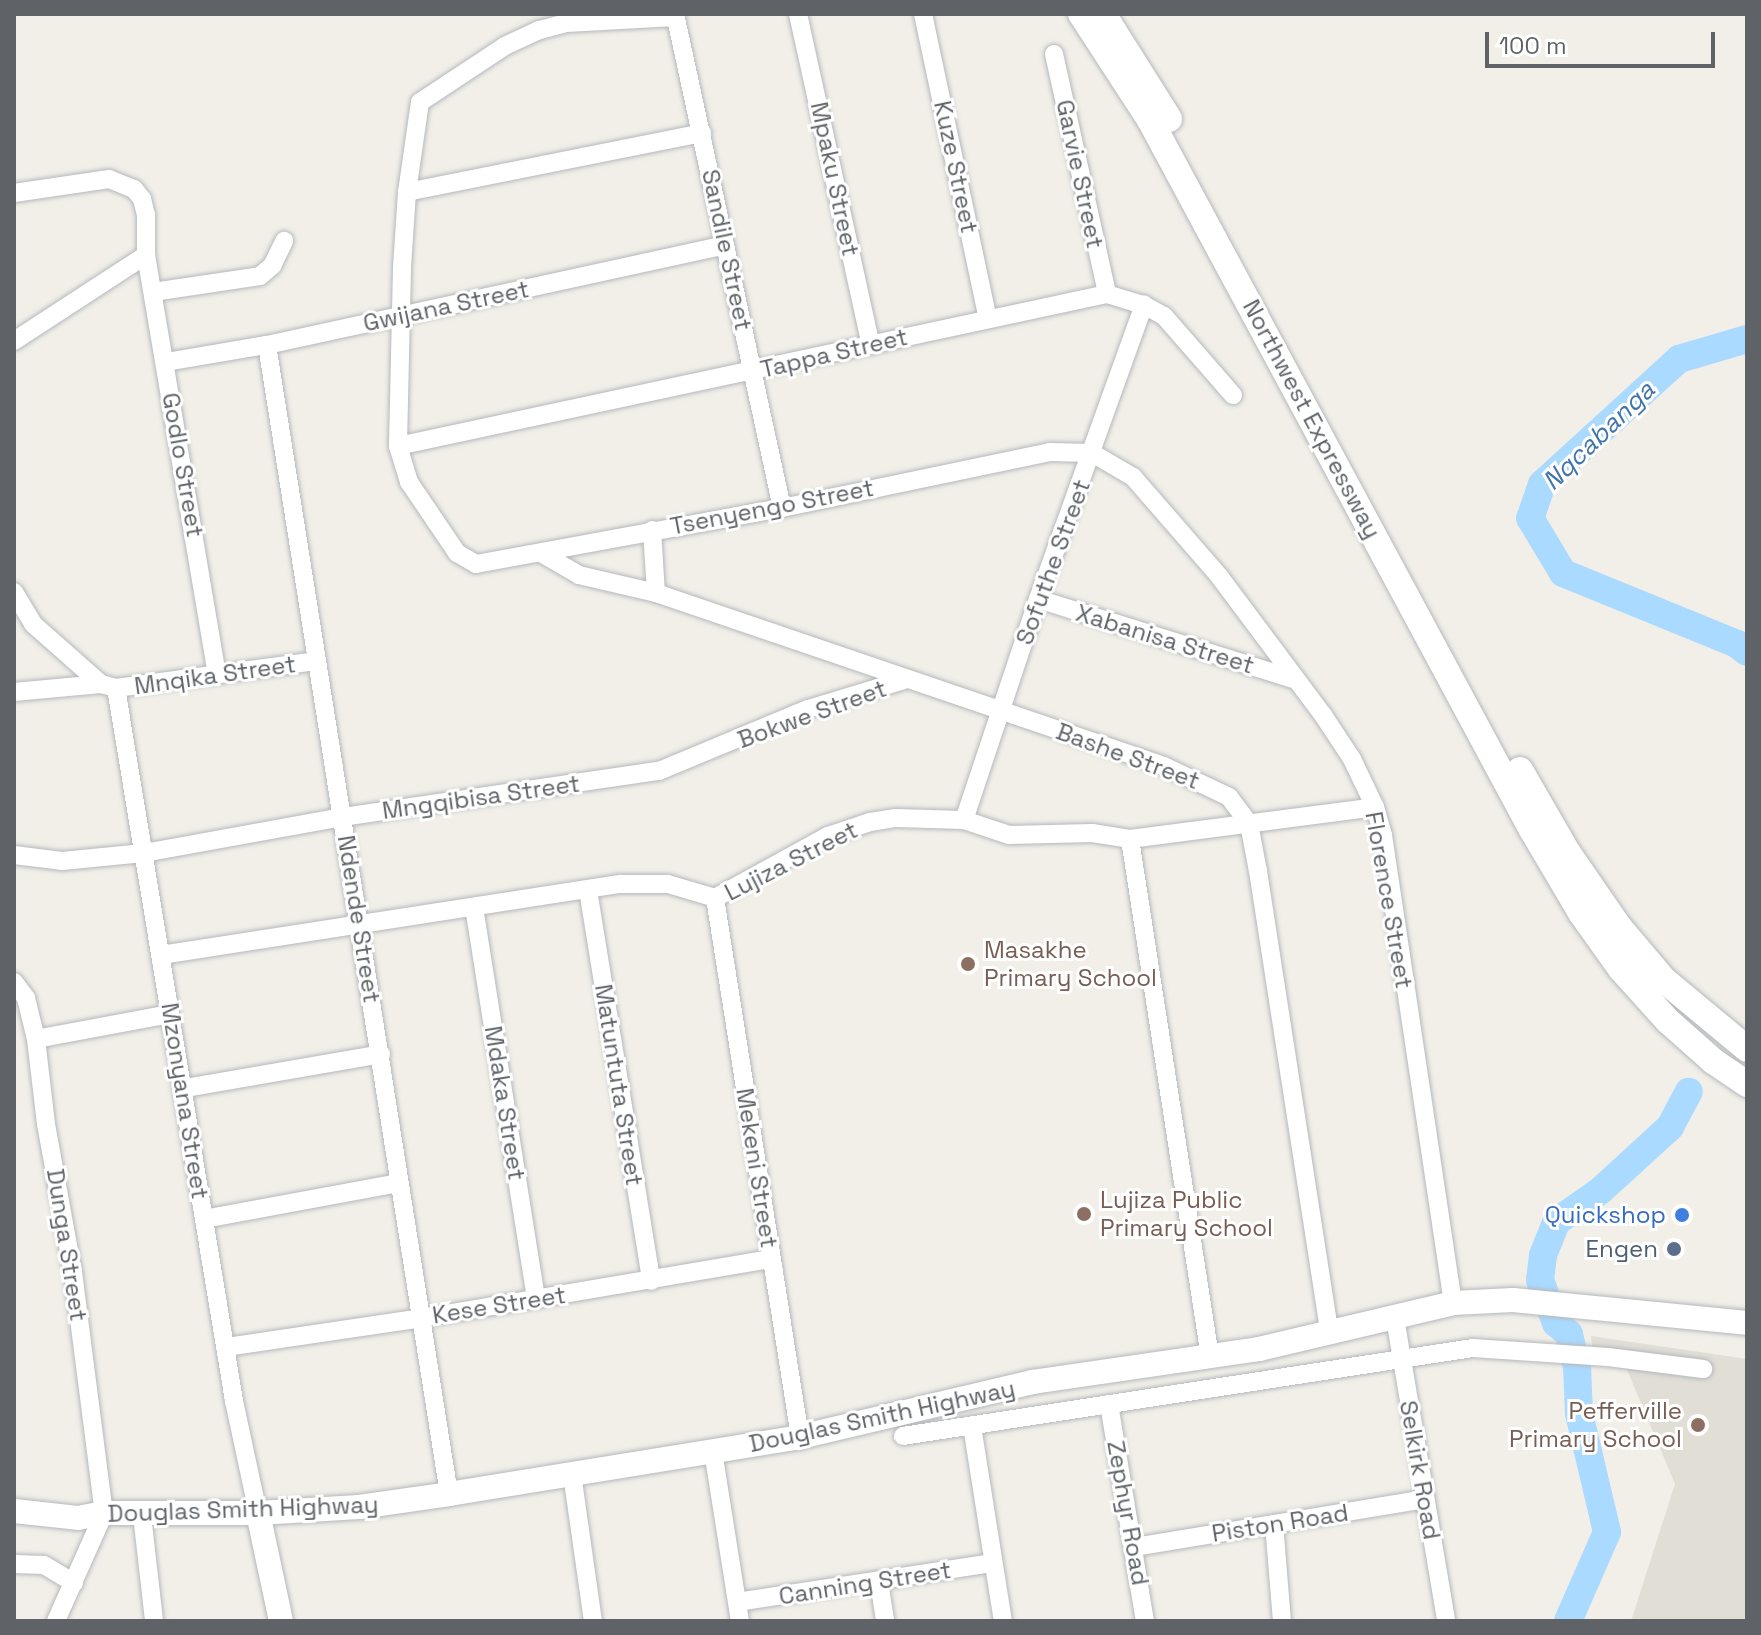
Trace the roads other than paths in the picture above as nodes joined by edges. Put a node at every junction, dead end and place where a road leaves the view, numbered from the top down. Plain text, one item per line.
1 (798, 14) edge
2 (923, 14) edge
3 (1081, 14) edge
4 (1103, 14) edge
5 (675, 15) edge
6 (565, 19) edge
7 (1054, 54) dead end
8 (702, 133) junction
9 (407, 192) junction
10 (14, 193) edge
11 (284, 241) dead end
12 (725, 245) junction
13 (146, 255) junction
14 (153, 292) junction
15 (1107, 294) junction
16 (1144, 305) junction
17 (403, 316) junction
18 (988, 319) junction
19 (14, 341) edge
20 (267, 345) junction
21 (871, 345) junction
22 (166, 362) junction
23 (753, 372) junction
24 (1233, 395) dead end
25 (398, 446) junction
26 (1092, 453) junction
27 (782, 508) junction
28 (652, 530) junction
29 (541, 553) junction
30 (14, 592) edge
31 (656, 593) junction
32 (1038, 599) junction
33 (315, 661) junction
34 (217, 674) junction
35 (1293, 679) junction
36 (904, 680) junction
37 (108, 686) junction
38 (14, 692) edge
39 (1000, 711) junction
40 (676, 766) joint
41 (1375, 807) junction
42 (342, 817) junction
43 (964, 820) junction
44 (1249, 824) junction
45 (1540, 826) junction
46 (1130, 839) junction
47 (144, 853) junction
48 (14, 855) edge
49 (588, 890) junction
50 (715, 898) junction
51 (474, 907) junction
52 (359, 924) junction
53 (161, 955) junction
54 (14, 982) edge
55 (170, 1014) junction
56 (36, 1039) junction
57 (1747, 1049) edge
58 (381, 1054) junction
59 (1747, 1084) edge
60 (185, 1088) junction
61 (399, 1183) junction
62 (204, 1219) junction
63 (771, 1259) junction
64 (651, 1281) junction
65 (536, 1299) junction
66 (1453, 1303) junction
67 (422, 1318) junction
68 (1395, 1318) junction
69 (1747, 1323) edge
70 (1330, 1334) junction
71 (226, 1347) junction
72 (1210, 1357) junction
73 (1401, 1358) junction
74 (1703, 1369) dead end
75 (1109, 1404) junction
76 (972, 1426) junction
77 (903, 1436) dead end
78 (800, 1437) junction
79 (713, 1451) junction
80 (572, 1474) junction
81 (449, 1494) junction
82 (1425, 1499) junction
83 (14, 1511) edge
84 (104, 1513) junction
85 (258, 1513) junction
86 (142, 1515) junction
87 (1274, 1524) junction
88 (1135, 1547) junction
89 (993, 1563) junction
90 (14, 1564) edge
91 (879, 1582) junction
92 (74, 1583) junction
93 (739, 1612) edge
94 (56, 1621) edge
95 (154, 1621) edge
96 (281, 1621) edge
97 (593, 1621) edge
98 (885, 1621) edge
99 (1003, 1621) edge
100 (1145, 1621) edge
101 (1282, 1621) edge
102 (1446, 1621) edge

1 - 21 street, Mpaku Street
2 - 18 street, Kuze Street
3 - 45 main road, Northwest Expressway
4 - 45 main road, Northwest Expressway
5 - 6 street
5 - 8 street, Sandile Street
6 - 9 street
7 - 15 street, Garvie Street
8 - 9 street
8 - 12 street, Sandile Street
9 - 17 street
10 - 13 street, Godlo Street
11 - 14 street
12 - 17 street, Gwijana Street
12 - 23 street, Sandile Street
13 - 14 street, Godlo Street
13 - 19 street
14 - 22 street, Godlo Street
15 - 16 street, Tappa Street
15 - 18 street, Tappa Street
16 - 24 street, Tappa Street
16 - 26 street, Sofuthe Street
17 - 20 street, Gwijana Street
17 - 25 street
18 - 21 street, Tappa Street
20 - 22 street, Gwijana Street
20 - 33 street, Ndende Street
21 - 23 street, Tappa Street
22 - 34 street, Godlo Street
23 - 25 street, Tappa Street
23 - 27 street, Sandile Street
25 - 29 street, Tsenyengo Street
26 - 27 street, Tsenyengo Street
26 - 32 street, Sofuthe Street
26 - 35 street, Florence Street
27 - 28 street, Tsenyengo Street
28 - 29 street, Tsenyengo Street
28 - 31 street
29 - 31 street, Bashe Street
30 - 37 street
31 - 36 street, Bashe Street
32 - 35 street, Xabanisa Street
32 - 39 street, Sofuthe Street
33 - 34 street, Mnqika Street
33 - 42 street, Ndende Street
34 - 37 street, Mnqika Street
35 - 41 street, Florence Street
36 - 39 street, Bashe Street
36 - 40 street, Bokwe Street
37 - 38 street, Mnqika Street
37 - 47 street, Mzonyana Street
39 - 43 street, Sofuthe Street
39 - 44 street, Bashe Street
40 - 42 street, Mngqibisa Street
41 - 44 street, Lujiza Street
41 - 66 street, Florence Street
42 - 47 street, Mngqibisa Street
42 - 52 street, Ndende Street
43 - 46 street, Lujiza Street
43 - 50 street, Lujiza Street
44 - 46 street, Lujiza Street
44 - 70 street
45 - 57 main road
45 - 59 main road
46 - 72 street
47 - 48 street, Mngqibisa Street
47 - 53 street, Mzonyana Street
49 - 50 street, Lujiza Street
49 - 51 street, Lujiza Street
49 - 64 street, Matuntuta Street
50 - 63 street, Mekeni Street
51 - 52 street, Lujiza Street
51 - 65 street, Mdaka Street
52 - 53 street, Lujiza Street
52 - 58 street, Ndende Street
53 - 55 street, Mzonyana Street
54 - 56 street, Dunga Street
55 - 56 street
55 - 60 street, Mzonyana Street
56 - 84 street, Dunga Street
58 - 60 street
58 - 61 street, Ndende Street
60 - 62 street, Mzonyana Street
61 - 62 street
61 - 67 street, Ndende Street
62 - 71 street, Mzonyana Street
63 - 64 street, Kese Street
63 - 78 street, Mekeni Street
64 - 65 street, Kese Street
65 - 67 street, Kese Street
66 - 68 street, Douglas Smith Highway
66 - 69 street, Douglas Smith Highway
67 - 71 street, Kese Street
67 - 81 street, Ndende Street
68 - 70 street, Douglas Smith Highway
68 - 73 street, Selkirk Road
70 - 72 street, Douglas Smith Highway
71 - 85 street, Mzonyana Street
72 - 78 street, Douglas Smith Highway
73 - 74 street
73 - 75 street
73 - 82 street, Selkirk Road
75 - 76 street
75 - 88 street, Zephyr Road
76 - 77 street
76 - 89 street
78 - 79 street, Douglas Smith Highway
79 - 80 street, Douglas Smith Highway
79 - 93 street
80 - 81 street, Douglas Smith Highway
80 - 97 street
81 - 85 street, Douglas Smith Highway
82 - 87 street, Piston Road
82 - 102 street, Selkirk Road
83 - 84 street, Douglas Smith Highway
84 - 86 street, Douglas Smith Highway
84 - 92 street
85 - 86 street, Douglas Smith Highway
85 - 96 street
86 - 95 street
87 - 88 street, Piston Road
87 - 101 street
88 - 100 street, Zephyr Road
89 - 91 street, Canning Street
89 - 99 street
90 - 92 street
91 - 93 street, Canning Street
91 - 98 street
92 - 94 street

